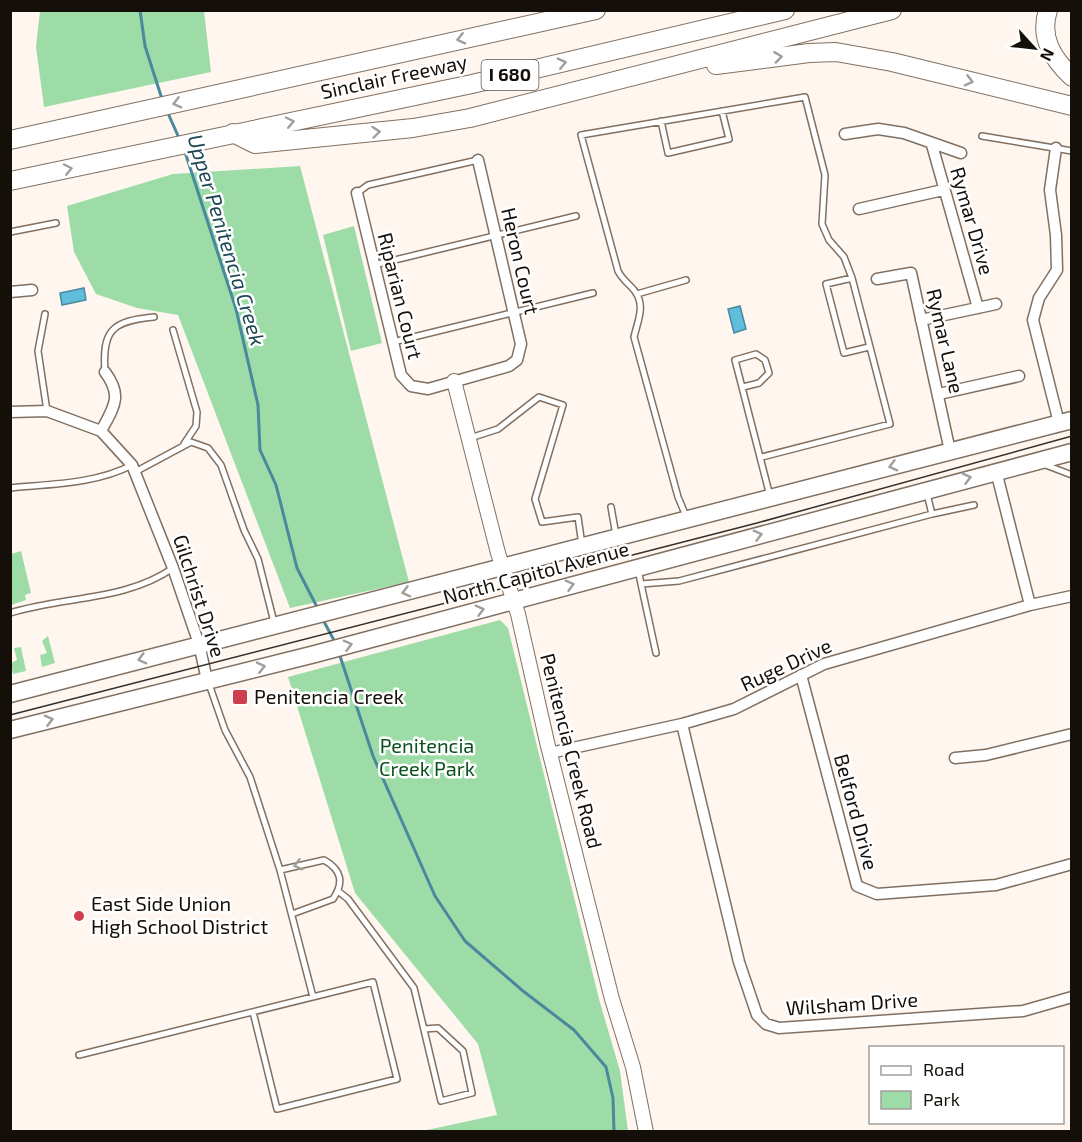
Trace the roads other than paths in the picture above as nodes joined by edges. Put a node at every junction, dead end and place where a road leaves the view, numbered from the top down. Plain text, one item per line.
1 (532, 10) edge
2 (596, 10) edge
3 (785, 10) edge
4 (892, 10) edge
5 (1048, 10) edge
6 (518, 26) junction
7 (637, 76) junction
8 (1071, 77) edge
9 (1071, 106) edge
10 (722, 111) junction
11 (661, 120) junction
12 (845, 134) dead end
13 (225, 135) junction
14 (982, 136) dead end
15 (10, 140) edge
16 (932, 145) junction
17 (1056, 148) junction
18 (1071, 151) edge
19 (961, 153) dead end
20 (478, 160) joint
21 (10, 181) edge
22 (943, 190) junction
23 (357, 193) joint
24 (859, 209) dead end
25 (576, 216) dead end
26 (56, 224) dead end
27 (10, 232) edge
28 (495, 235) junction
29 (374, 265) junction
30 (852, 278) junction
31 (877, 279) dead end
32 (686, 280) dead end
33 (32, 290) dead end
34 (10, 292) edge
35 (593, 293) dead end
36 (637, 294) junction
37 (996, 304) dead end
38 (978, 308) junction
39 (513, 312) junction
40 (45, 314) dead end
41 (154, 317) dead end
42 (921, 320) junction
43 (173, 330) dead end
44 (393, 342) junction
45 (869, 347) junction
46 (105, 372) joint
47 (1019, 376) dead end
48 (454, 381) junction
49 (743, 387) junction
50 (939, 394) junction
51 (47, 411) junction
52 (10, 412) edge
53 (1065, 421) edge
54 (101, 431) junction
55 (468, 439) junction
56 (183, 446) junction
57 (950, 451) junction
58 (1071, 452) edge
59 (762, 457) junction
60 (1036, 461) junction
61 (134, 468) junction
62 (996, 471) junction
63 (1071, 475) edge
64 (10, 488) edge
65 (925, 489) junction
66 (771, 498) junction
67 (974, 505) dead end
68 (611, 507) dead end
69 (932, 514) junction
70 (688, 520) junction
71 (616, 538) junction
72 (582, 547) junction
73 (503, 567) junction
74 (173, 568) junction
75 (639, 576) junction
76 (1071, 596) edge
77 (513, 600) junction
78 (1030, 605) junction
79 (10, 613) edge
80 (274, 626) junction
81 (198, 644) junction
82 (656, 652) dead end
83 (801, 675) junction
84 (207, 680) junction
85 (10, 694) edge
86 (682, 724) junction
87 (10, 730) edge
88 (1071, 734) edge
89 (550, 753) junction
90 (954, 758) dead end
91 (1071, 864) edge
92 (280, 870) junction
93 (338, 891) junction
94 (292, 914) junction
95 (313, 997) junction
96 (1071, 997) edge
97 (253, 1012) junction
98 (424, 1029) junction
99 (79, 1055) dead end
100 (646, 1131) edge

1 - 6 highway
2 - 6 highway, Sinclair Freeway / I 680
13 -> 3 highway, Sinclair Freeway / I 680
4 - 7 highway
5 - 8 highway
6 -> 15 highway, Sinclair Freeway / I 680
7 -> 9 highway
13 -> 7 highway
10 - 11 lane
10 - 11 lane
10 - 30 lane
11 - 36 lane
12 - 16 street
21 -> 13 highway, Sinclair Freeway / I 680
14 - 17 lane
16 - 19 street
16 - 22 street, Rymar Drive
17 - 18 lane
17 - 53 street
20 - 23 lane
20 - 28 street, Heron Court
22 - 24 street
22 - 38 street, Rymar Drive
23 - 29 street, Riparian Court
25 - 28 lane
26 - 27 lane
28 - 29 lane
28 - 39 street, Heron Court
29 - 44 street, Riparian Court
30 - 45 lane
30 - 45 lane
31 - 42 street, Rymar Lane
32 - 36 lane
33 - 34 street
35 - 39 lane
36 - 70 lane
37 - 38 street
38 - 42 street
39 - 44 lane
39 - 48 street, Heron Court
40 - 51 lane
41 - 46 lane
42 - 50 street, Rymar Lane
43 - 56 lane
44 - 48 street, Riparian Court
45 - 59 lane
46 - 54 street
47 - 50 street
48 - 55 street, Penitencia Creek Road
49 - 49 lane
49 - 59 lane
50 - 57 street, Rymar Lane
51 - 52 street, Gilchrist Drive
51 - 54 street, Gilchrist Drive
53 - 57 main road, North Capitol Avenue
54 - 61 street, Gilchrist Drive
55 - 72 lane
55 - 73 street, Penitencia Creek Road
56 - 61 lane
56 - 80 lane
57 -> 66 main road, North Capitol Avenue
58 - 60 main road, North Capitol Avenue
59 - 66 lane
60 - 62 main road, North Capitol Avenue
60 - 63 lane
61 - 64 lane
61 - 74 street, Gilchrist Drive
65 -> 62 main road, North Capitol Avenue
62 - 78 street
65 - 69 lane
75 -> 65 main road, North Capitol Avenue
66 - 70 main road, North Capitol Avenue
67 - 69 lane
68 - 71 lane
69 - 75 lane
70 - 71 main road, North Capitol Avenue
71 - 72 main road, North Capitol Avenue
72 - 73 main road, North Capitol Avenue
73 - 77 street, Penitencia Creek Road
73 -> 80 main road, North Capitol Avenue
74 - 79 lane
74 - 81 street, Gilchrist Drive
77 -> 75 main road, North Capitol Avenue
75 - 82 lane
76 - 78 street, Ruge Drive
84 -> 77 main road, North Capitol Avenue
77 - 89 street, Penitencia Creek Road
78 - 83 street, Ruge Drive
80 - 81 main road, North Capitol Avenue
81 - 84 street, Gilchrist Drive
81 -> 85 main road, North Capitol Avenue
83 - 86 street, Ruge Drive
83 - 91 street, Belford Drive
87 -> 84 main road, North Capitol Avenue
84 - 92 lane, Gilchrist Drive
86 - 89 street, Ruge Drive
86 - 96 street, Wilsham Drive
88 - 90 street
89 - 100 street, Penitencia Creek Road
93 -> 92 lane
92 - 94 lane, Gilchrist Drive
93 - 94 lane
93 - 98 lane
94 - 95 lane, Gilchrist Drive
95 - 97 lane
95 - 97 lane
97 - 99 lane
98 - 98 lane

